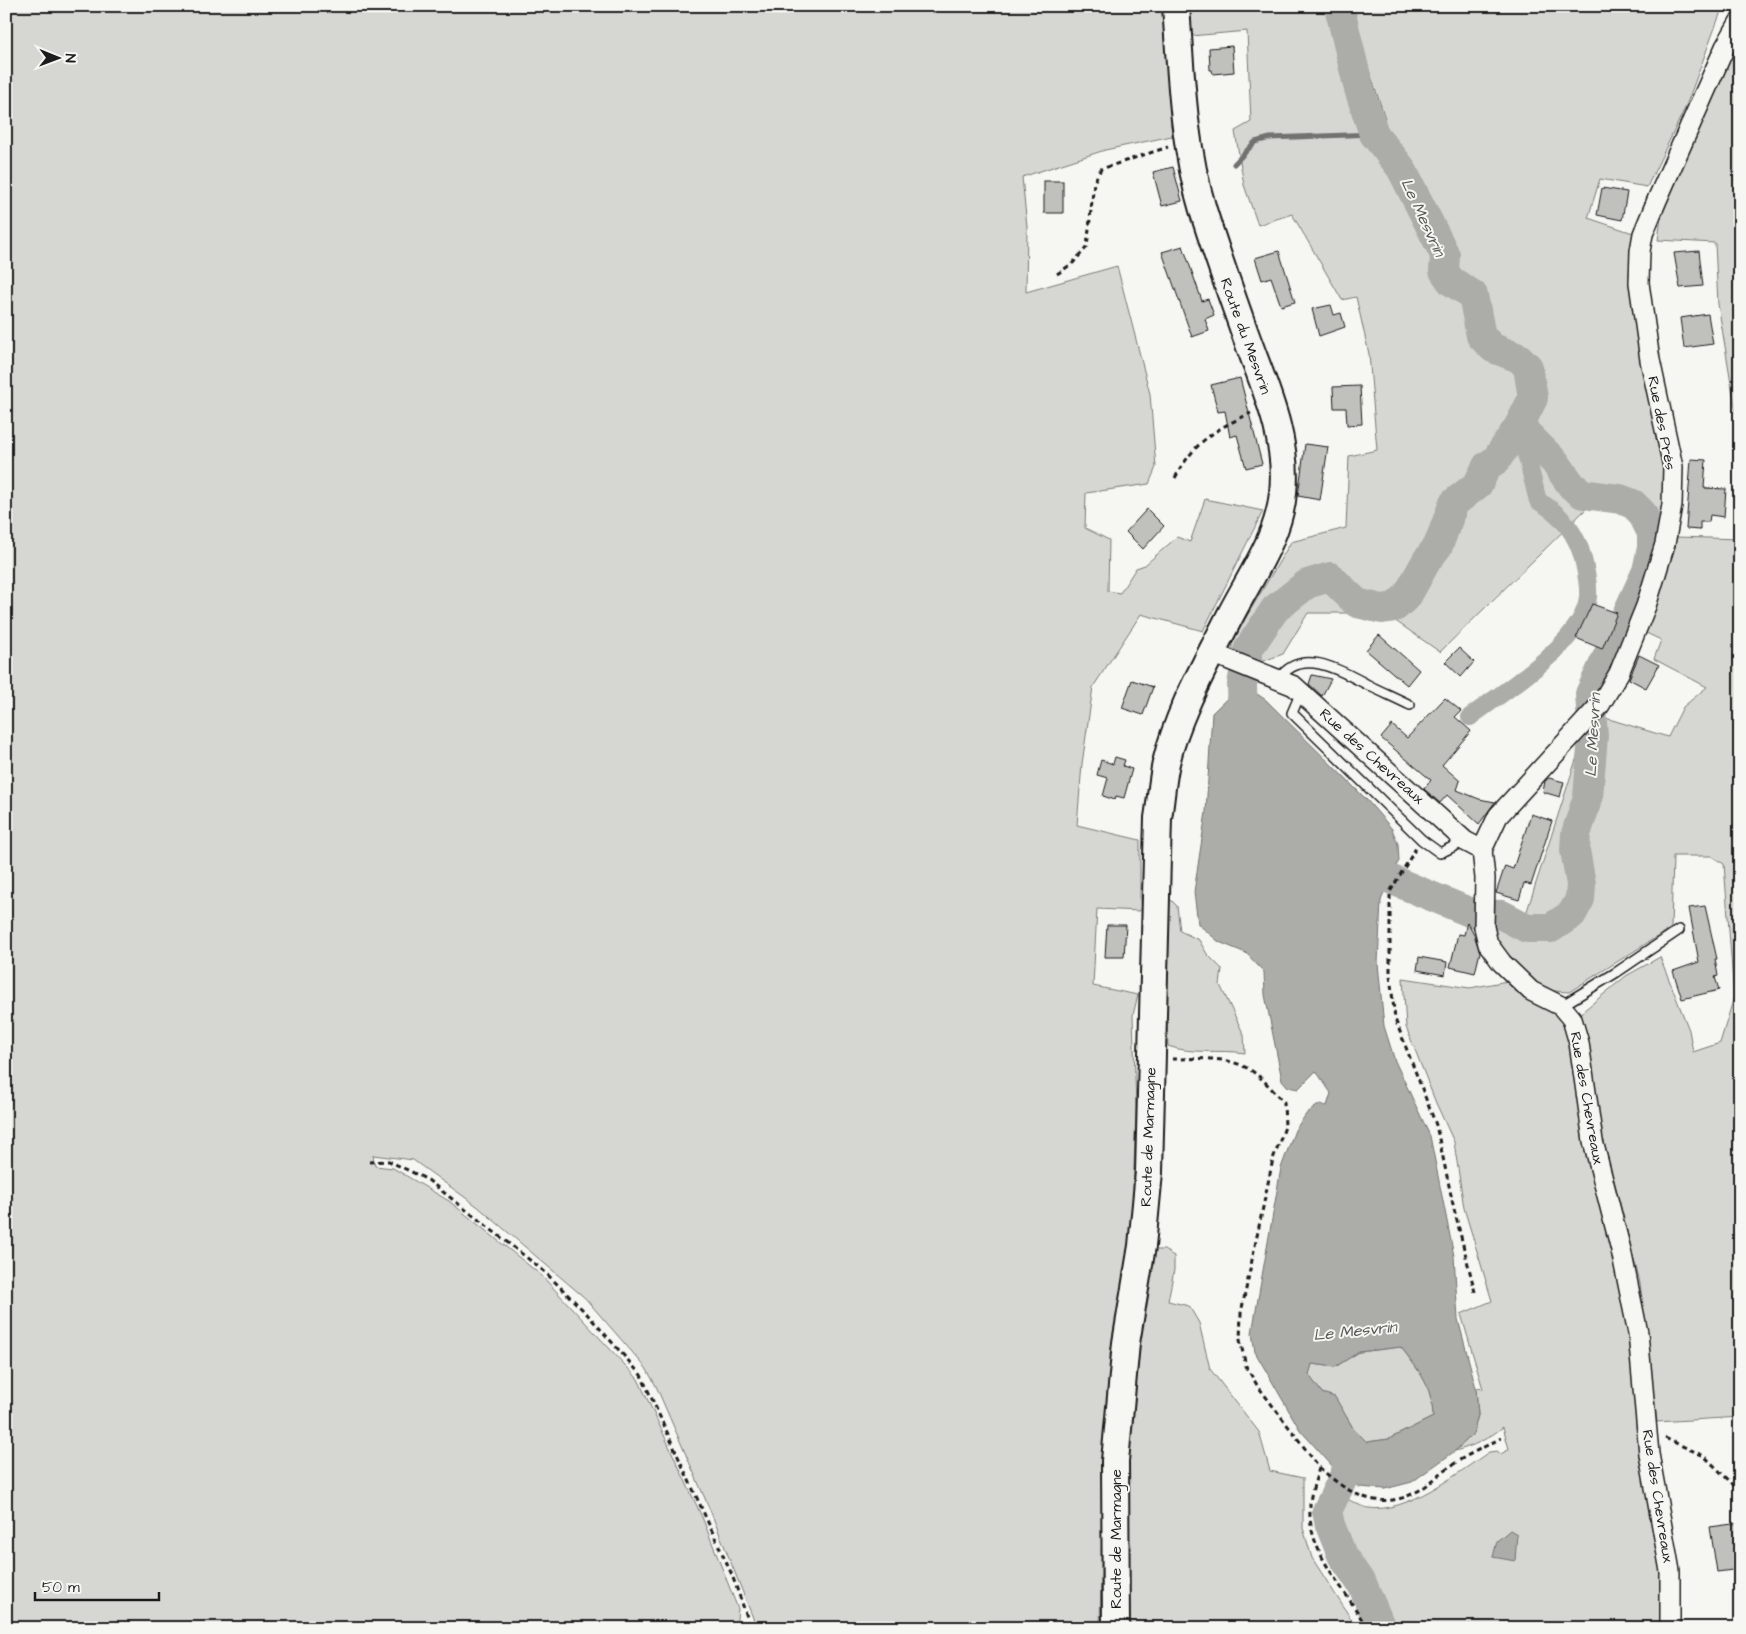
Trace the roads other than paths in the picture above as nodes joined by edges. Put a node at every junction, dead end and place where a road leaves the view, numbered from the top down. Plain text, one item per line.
1 (1176, 6) edge
2 (1740, 21) edge
3 (1221, 658) junction
4 (1279, 679) junction
5 (1301, 692) junction
6 (1410, 705) dead end
7 (1473, 845) junction
8 (1679, 930) dead end
9 (1561, 1006) junction
10 (1116, 1628) edge
11 (1670, 1628) edge

1 - 3 main road, Route du Mesvrin
2 - 7 street, Rue des Prés
3 - 4 street, Rue des Chevreaux
3 - 10 main road, Route de Marmagne
4 - 5 street, Rue des Chevreaux
4 - 6 lane
5 - 7 street, Rue des Chevreaux
5 - 7 lane
7 - 9 street
8 - 9 lane
9 - 11 street, Rue des Chevreaux

